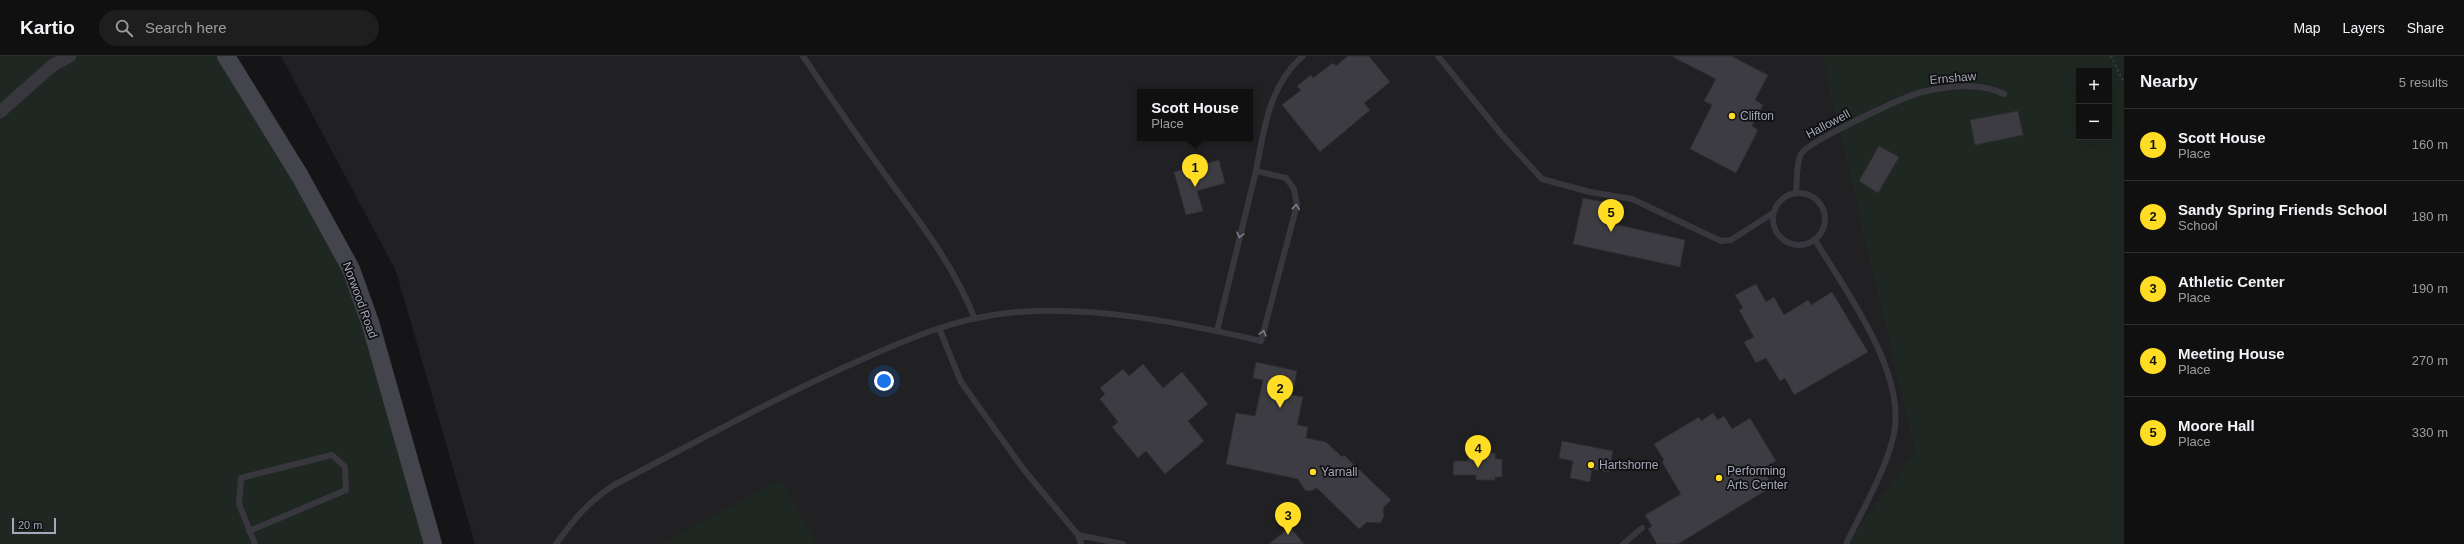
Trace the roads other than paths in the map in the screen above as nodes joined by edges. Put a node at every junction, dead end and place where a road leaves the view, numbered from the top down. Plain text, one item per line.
1 (70, 56) edge
2 (226, 56) edge
3 (803, 56) edge
4 (1303, 56) edge
5 (1438, 56) edge
6 (2004, 94) dead end
7 (1882, 110) joint
8 (0, 112) edge
9 (1256, 170) junction
10 (1796, 193) junction
11 (1773, 213) junction
12 (1815, 240) junction
13 (975, 318) junction
14 (939, 328) junction
15 (1217, 331) junction
16 (1642, 528) dead end
17 (249, 531) junction
18 (1078, 535) junction
19 (255, 544) edge
20 (433, 544) edge
21 (556, 544) edge
22 (1081, 544) edge
23 (1123, 544) edge
24 (1623, 544) edge
25 (1846, 544) edge

1 - 8 street
2 - 20 main road, Norwood Road
3 - 13 lane
4 - 9 lane
5 - 11 lane
6 - 7 lane, Ernshaw
7 - 10 lane, Hallowell
9 -> 15 lane
15 -> 9 lane
10 - 11 lane
10 - 12 lane
11 - 12 lane
12 - 25 lane
13 - 14 lane
13 - 15 lane
14 - 18 lane
14 - 21 lane
16 - 24 lane
17 - 17 lane
17 - 19 lane
18 - 22 lane
18 - 23 lane

